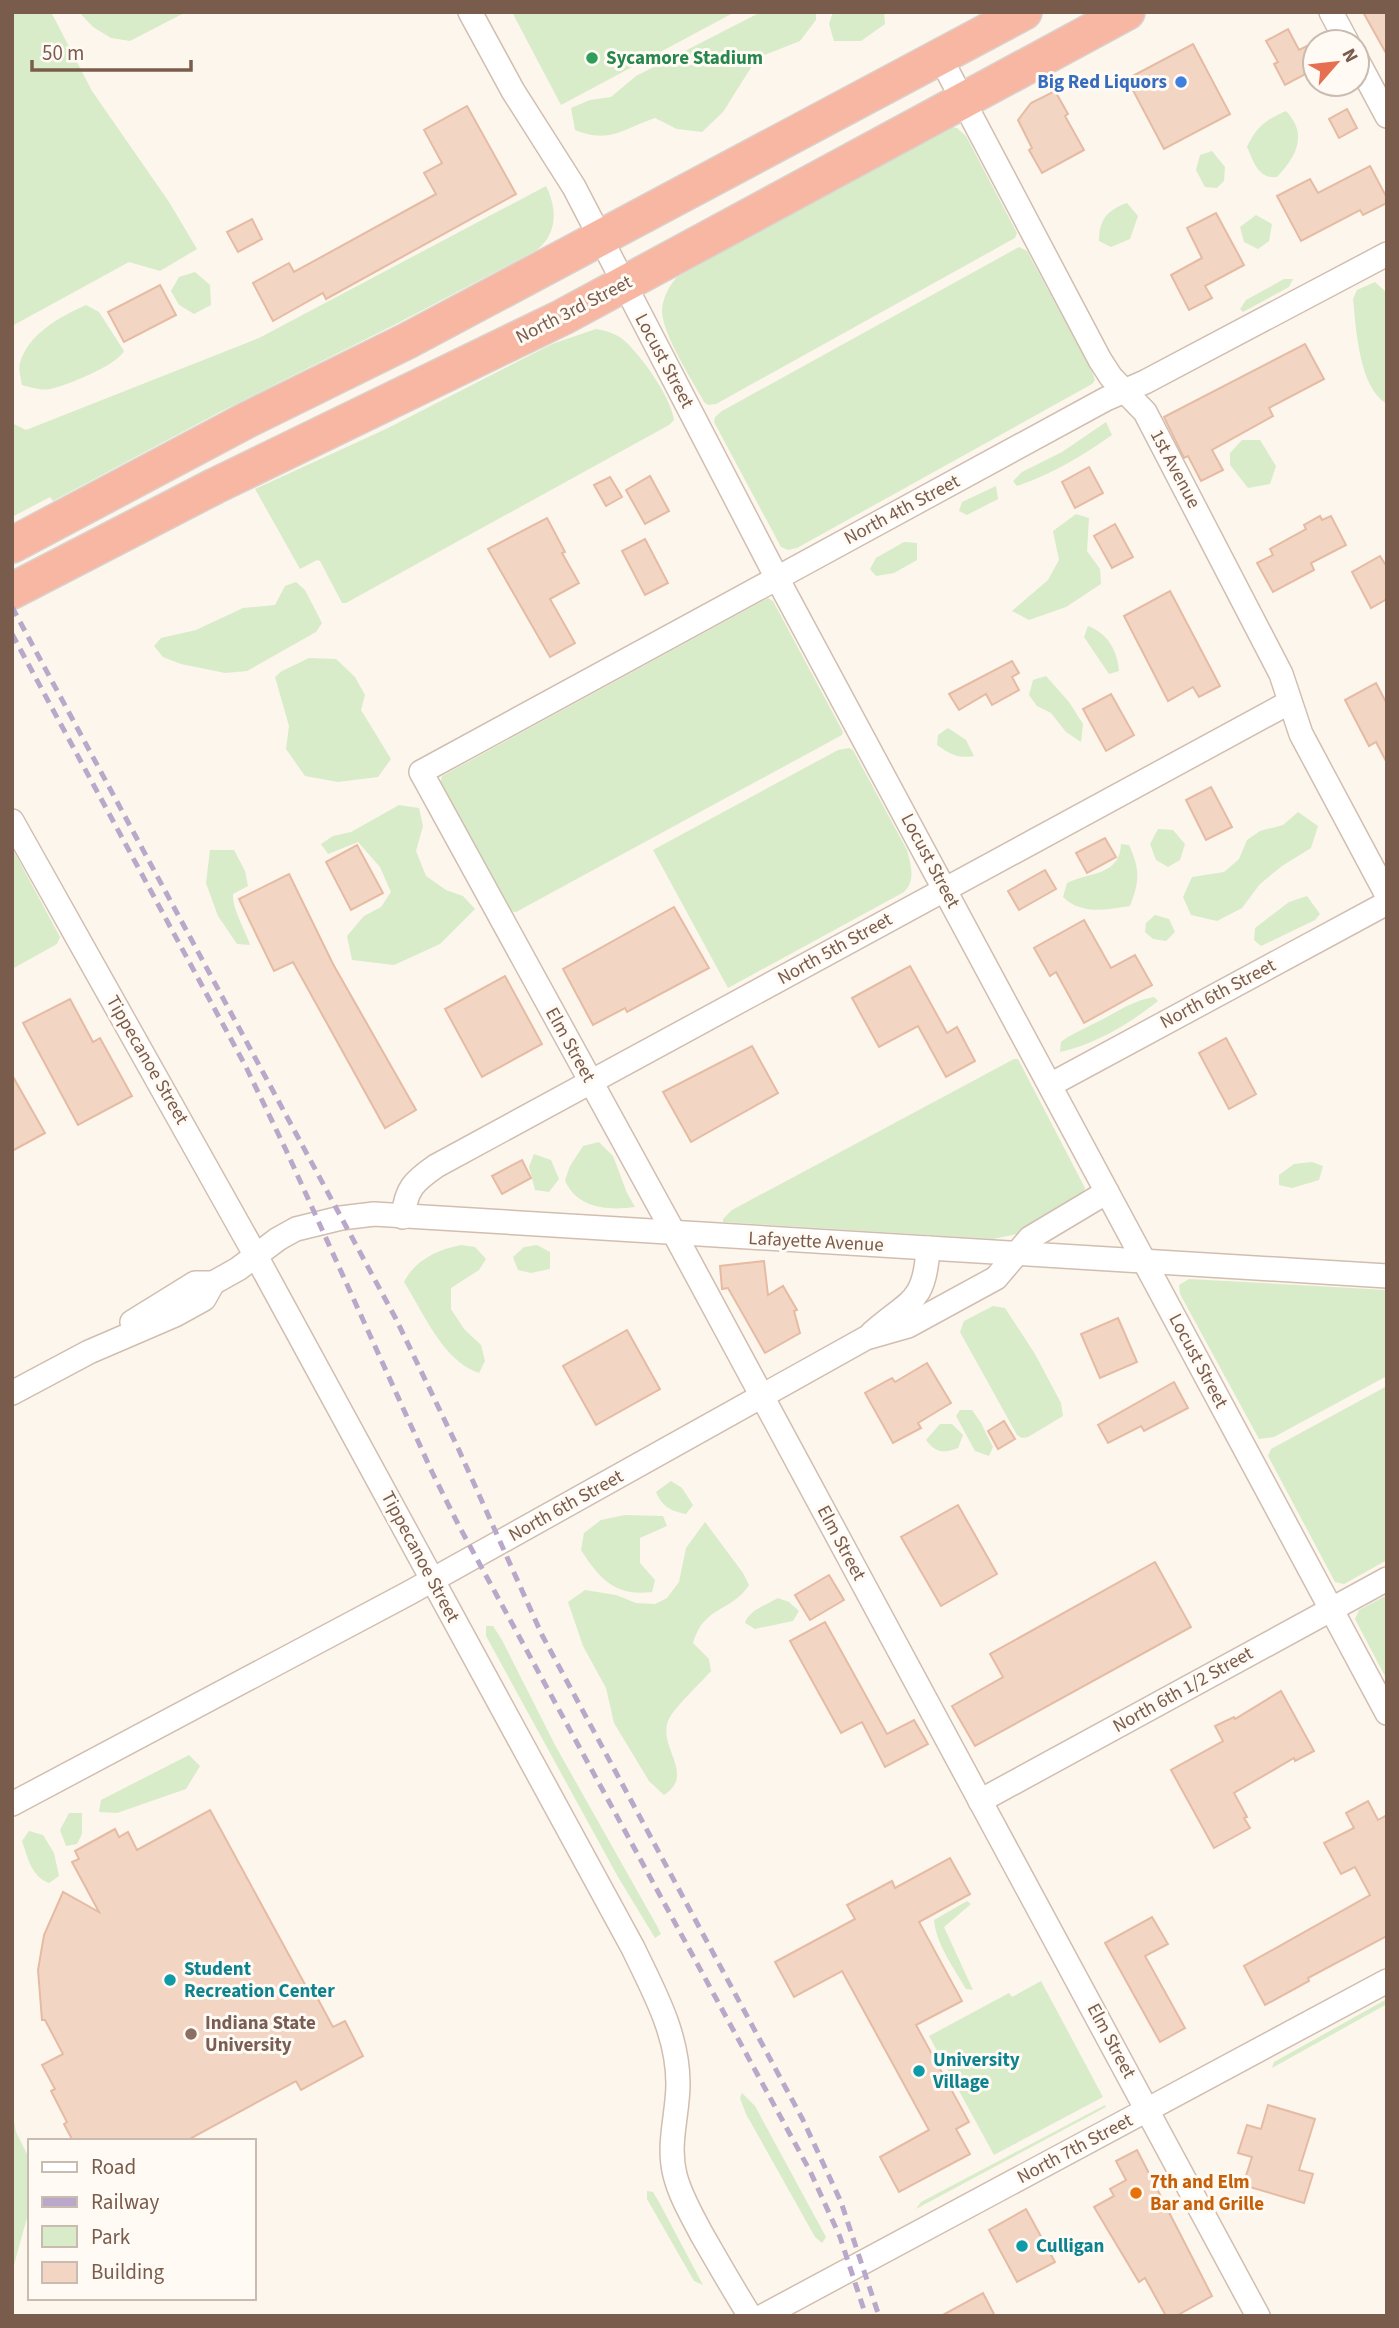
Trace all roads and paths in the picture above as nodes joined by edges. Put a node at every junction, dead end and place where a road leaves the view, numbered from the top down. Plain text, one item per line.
1 (470, 12) edge
2 (1024, 12) edge
3 (1127, 12) edge
4 (1331, 12) edge
5 (1340, 28) edge
6 (940, 57) junction
7 (1371, 86) edge
8 (964, 102) junction
9 (1387, 116) edge
10 (600, 239) junction
11 (1387, 254) edge
12 (624, 285) junction
13 (1125, 391) junction
14 (12, 545) edge
15 (777, 578) junction
16 (12, 591) edge
17 (1290, 702) junction
18 (421, 772) joint
19 (12, 821) edge
20 (945, 889) junction
21 (1387, 895) edge
22 (1387, 903) edge
23 (590, 1081) junction
24 (1050, 1085) junction
25 (1107, 1192) junction
26 (403, 1217) junction
27 (674, 1233) junction
28 (928, 1248) junction
29 (1017, 1254) junction
30 (256, 1256) junction
31 (1145, 1262) junction
32 (1387, 1276) edge
33 (866, 1338) junction
34 (12, 1393) edge
35 (762, 1396) junction
36 (432, 1579) junction
37 (1387, 1579) edge
38 (1332, 1609) junction
39 (1387, 1713) edge
40 (980, 1801) junction
41 (12, 1804) edge
42 (1387, 1981) edge
43 (1147, 2110) junction
44 (750, 2316) edge
45 (763, 2316) edge
46 (1258, 2316) edge

1 - 10 street, Locust Street
2 - 6 highway
3 - 8 highway, North 3rd Street
4 - 5 street
6 - 8 street, 1st Avenue
6 - 10 highway
7 - 9 street
8 - 12 highway, North 3rd Street
8 - 13 street, 1st Avenue
10 - 12 street, Locust Street
10 - 14 highway
11 - 13 street, North 4th Street
12 - 15 street, Locust Street
12 - 16 highway, North 3rd Street
13 - 15 street, North 4th Street
13 - 17 street, 1st Avenue
15 - 18 street, North 4th Street
15 - 20 street, Locust Street
17 - 20 street, North 5th Street
17 - 21 street, 1st Avenue
18 - 23 street, Elm Street
19 - 30 street, Tippecanoe Street
20 - 23 street, North 5th Street
20 - 24 street, Locust Street
22 - 24 street, North 6th Street
23 - 26 street, North 5th Street
23 - 27 street, Elm Street
24 - 25 street, Locust Street
25 - 29 street, North 6th Street
25 - 31 street, Locust Street
26 - 27 street, Lafayette Avenue
26 - 30 street, Lafayette Avenue
27 - 28 street, Lafayette Avenue
27 - 35 street, Elm Street
28 - 29 street, Lafayette Avenue
28 - 33 street
29 - 31 street, Lafayette Avenue
29 - 33 street, North 6th Street
30 - 34 street
30 - 36 street, Tippecanoe Street
31 - 32 street, Lafayette Avenue
31 - 38 street, Locust Street
33 - 35 street, North 6th Street
35 - 36 street, North 6th Street
35 - 40 street, Elm Street
36 - 41 street, North 6th Street
36 - 44 street, Tippecanoe Street
37 - 38 street, North 6th 1/2 Street
38 - 39 street, Locust Street
38 - 40 street, North 6th 1/2 Street
40 - 43 street, Elm Street
42 - 43 street, North 7th Street
43 - 45 street, North 7th Street
43 - 46 street, Elm Street

